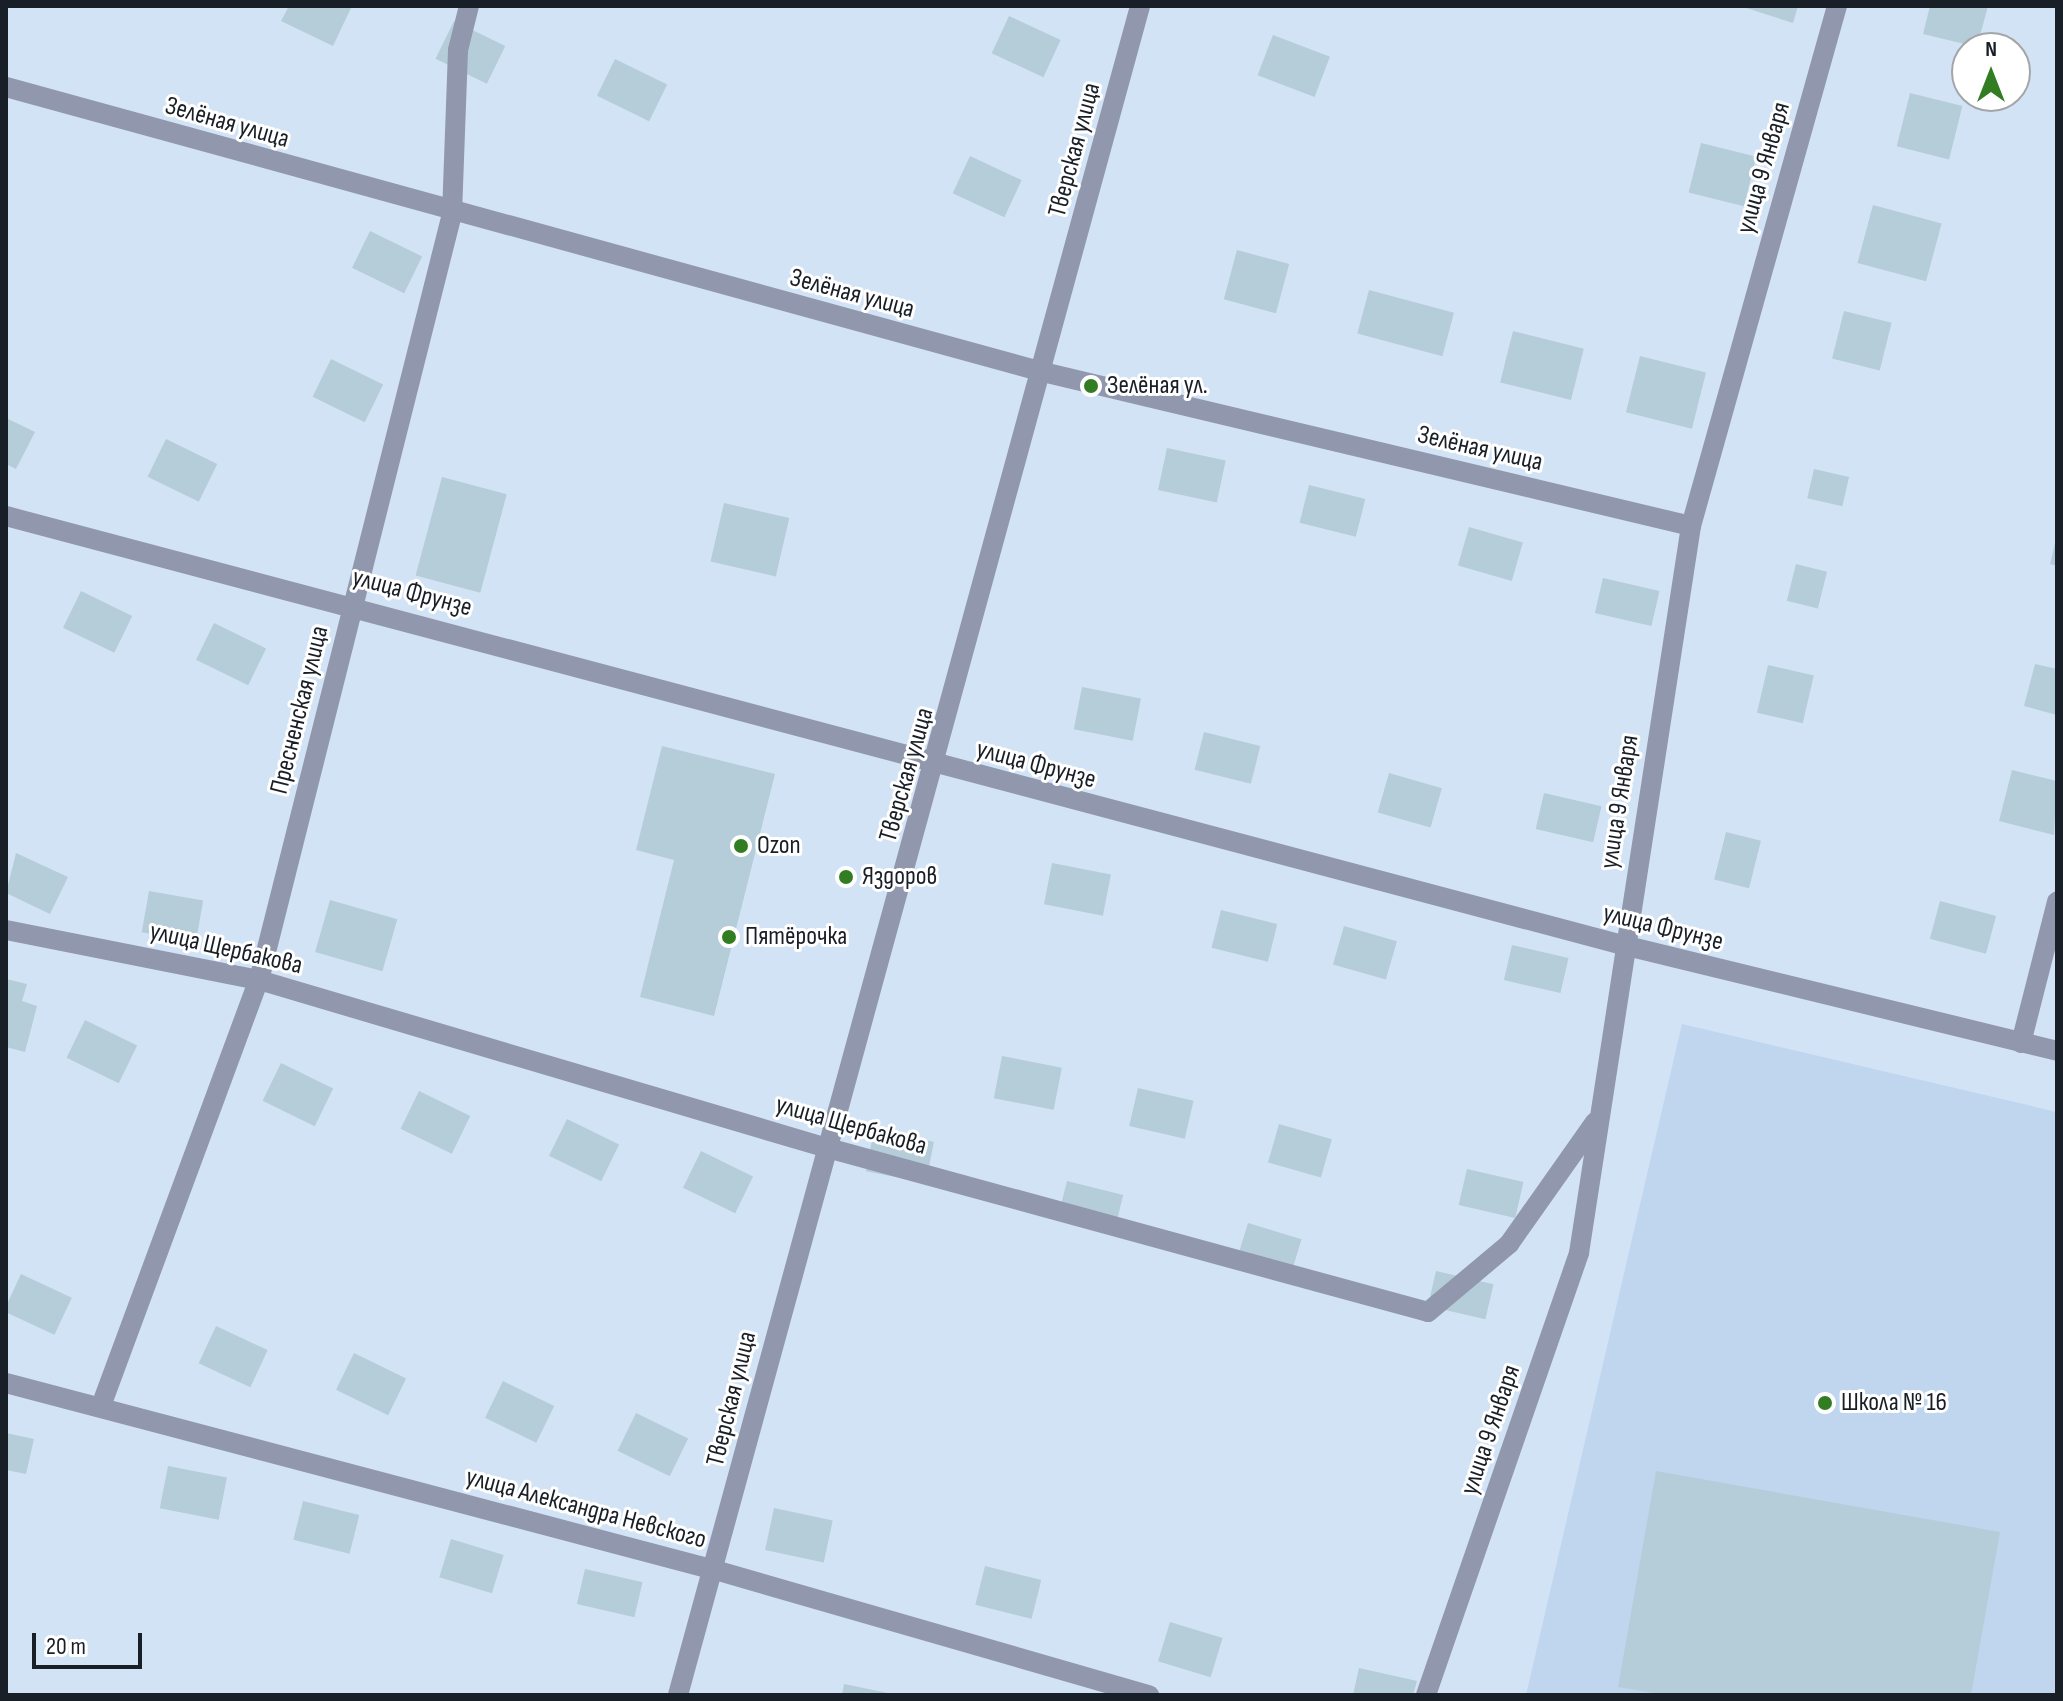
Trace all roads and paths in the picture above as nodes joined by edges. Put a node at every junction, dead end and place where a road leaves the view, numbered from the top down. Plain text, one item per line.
1 (469, 6) edge
2 (1140, 6) edge
3 (1837, 6) edge
4 (6, 87) edge
5 (452, 214) junction
6 (1043, 372) junction
7 (6, 516) edge
8 (1691, 526) junction
9 (353, 603) junction
10 (937, 766) junction
11 (2057, 902) edge
12 (6, 930) edge
13 (1623, 945) junction
14 (259, 980) junction
15 (2021, 1043) junction
16 (2057, 1051) edge
17 (1599, 1117) junction
18 (824, 1147) junction
19 (6, 1383) edge
20 (101, 1406) junction
21 (715, 1570) junction
22 (678, 1695) edge
23 (1149, 1695) edge
24 (1426, 1695) edge

1 - 5 street, Пресненская улица
2 - 6 street, Тверская улица
3 - 8 street, улица 9 Января
4 - 5 street, Зелёная улица
5 - 6 street, Зелёная улица
5 - 9 street, Пресненская улица
6 - 8 street, Зелёная улица
6 - 10 street, Тверская улица
7 - 9 street, улица Фрунзе
8 - 13 street, улица 9 Января
9 - 10 street, улица Фрунзе
9 - 14 street, Пресненская улица
10 - 13 street, улица Фрунзе
10 - 18 street, Тверская улица
11 - 15 street
12 - 14 street, улица Щербакова
13 - 15 street, улица Фрунзе
13 - 17 street, улица 9 Января
14 - 18 street, улица Щербакова
14 - 20 street, Пресненская улица
15 - 16 street, улица Фрунзе
17 - 18 street, улица Щербакова
17 - 24 street, улица 9 Января
18 - 21 street, Тверская улица
19 - 20 street, улица Александра Невского
20 - 21 street, улица Александра Невского
21 - 22 street, Тверская улица
21 - 23 street, улица Александра Невского

